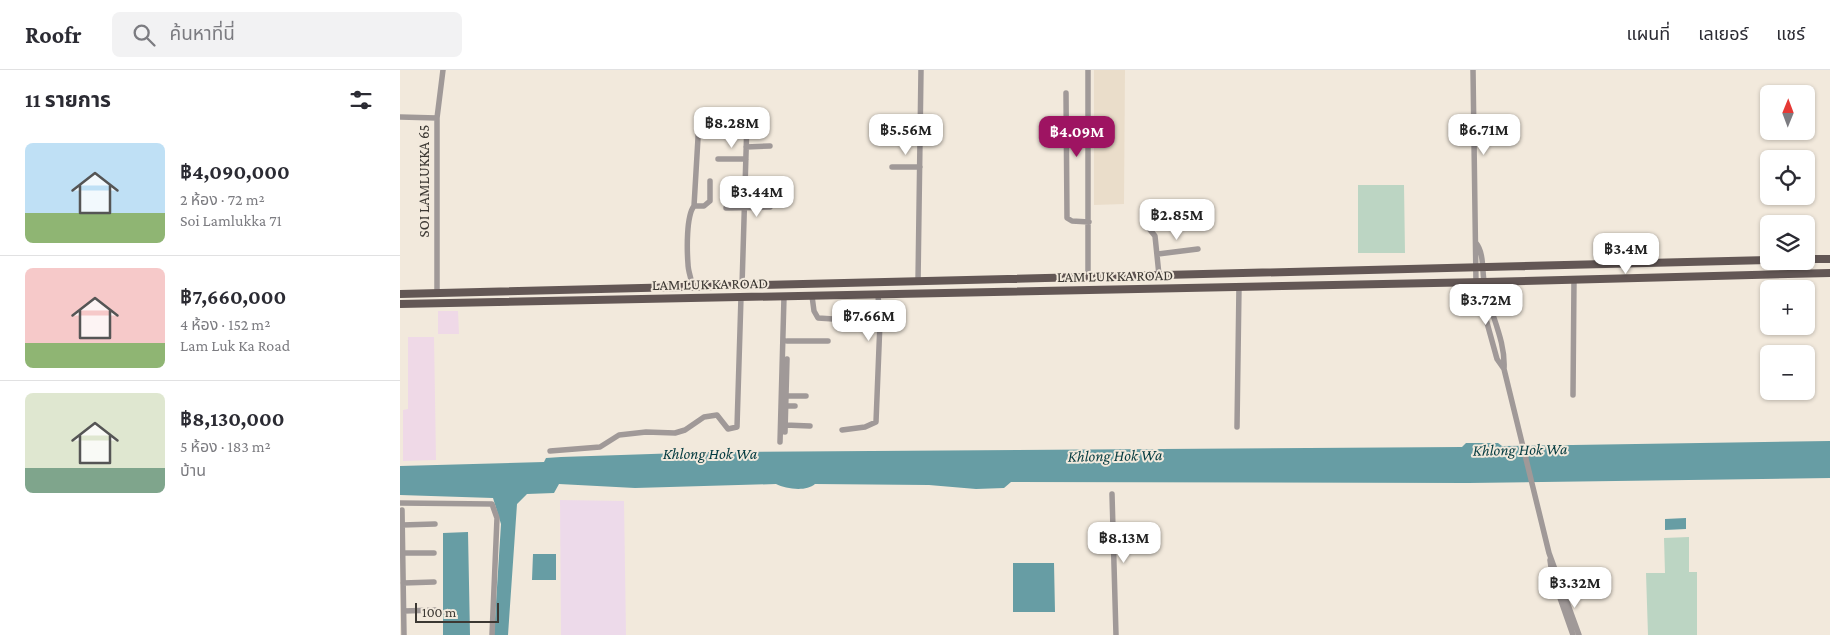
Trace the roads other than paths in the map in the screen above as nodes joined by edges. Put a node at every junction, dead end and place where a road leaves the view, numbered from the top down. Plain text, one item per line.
1 (443, 70) edge
2 (921, 70) edge
3 (1088, 70) edge
4 (1473, 70) edge
5 (1066, 93) dead end
6 (400, 117) edge
7 (437, 118) junction
8 (699, 121) dead end
9 (747, 121) dead end
10 (770, 146) dead end
11 (746, 147) junction
12 (718, 159) dead end
13 (746, 159) junction
14 (892, 167) dead end
15 (920, 167) junction
16 (710, 181) dead end
17 (694, 206) junction
18 (770, 207) dead end
19 (726, 208) dead end
20 (744, 208) junction
21 (1088, 222) junction
22 (1148, 226) dead end
23 (1198, 249) dead end
24 (1158, 254) junction
25 (1815, 259) edge
26 (1830, 259) edge
27 (1760, 260) edge
28 (1479, 267) junction
29 (1830, 272) edge
30 (1159, 275) junction
31 (1088, 277) junction
32 (1574, 280) junction
33 (918, 282) junction
34 (1480, 282) junction
35 (848, 284) junction
36 (742, 286) junction
37 (692, 287) junction
38 (1239, 287) junction
39 (436, 293) junction
40 (400, 294) edge
41 (848, 295) junction
42 (878, 295) junction
43 (812, 296) junction
44 (786, 297) junction
45 (741, 298) junction
46 (400, 304) edge
47 (1493, 315) junction
48 (1486, 318) junction
49 (880, 322) junction
50 (787, 341) junction
51 (828, 341) dead end
52 (1500, 341) junction
53 (1493, 344) junction
54 (1504, 369) junction
55 (1573, 395) dead end
56 (786, 396) junction
57 (806, 396) dead end
58 (786, 406) junction
59 (795, 406) dead end
60 (810, 426) dead end
61 (1237, 426) dead end
62 (842, 430) dead end
63 (780, 442) dead end
64 (550, 450) dead end
65 (1112, 494) dead end
66 (400, 503) edge
67 (402, 510) dead end
68 (435, 524) dead end
69 (402, 525) junction
70 (402, 553) junction
71 (434, 553) dead end
72 (1549, 553) junction
73 (434, 582) dead end
74 (403, 583) junction
75 (435, 610) dead end
76 (404, 611) junction
77 (404, 635) edge
78 (492, 635) edge
79 (1116, 635) edge
80 (1573, 635) edge
81 (1580, 635) edge

1 - 7 street, SOI LAMLUKKA 65
2 - 15 street
3 - 21 street
4 - 28 street
5 - 21 street
6 - 7 street
7 - 39 street, SOI LAMLUKKA 65
8 - 17 street
9 - 11 street
10 - 11 street
11 - 13 street
12 - 13 street
13 - 20 street
14 - 15 street
15 - 33 street
16 - 17 street
17 - 37 street
18 - 20 street
19 - 20 street
20 - 36 street
21 - 31 street
22 - 24 street
23 - 24 street
24 - 30 street
25 - 26 main road
27 - 28 main road, LAM LUK KA ROAD
28 - 30 main road, LAM LUK KA ROAD
28 - 34 street
29 - 32 main road, LAM LUK KA ROAD
30 - 31 main road, LAM LUK KA ROAD
31 - 33 main road, LAM LUK KA ROAD
32 - 34 main road, LAM LUK KA ROAD
32 - 55 street
33 - 35 main road, LAM LUK KA ROAD
34 - 38 main road, LAM LUK KA ROAD
34 - 47 street
34 - 48 street
35 - 36 main road, LAM LUK KA ROAD
35 - 41 main road
36 - 37 main road, LAM LUK KA ROAD
37 - 39 main road, LAM LUK KA ROAD
38 - 42 main road, LAM LUK KA ROAD
38 - 61 street
39 - 40 main road, LAM LUK KA ROAD
41 - 42 main road, LAM LUK KA ROAD
41 - 43 main road, LAM LUK KA ROAD
42 - 49 street
43 - 44 main road, LAM LUK KA ROAD
43 - 49 street
44 - 45 main road, LAM LUK KA ROAD
44 - 50 street
44 - 63 street
45 - 46 main road, LAM LUK KA ROAD
45 - 64 street
47 - 48 street
47 - 52 street
48 - 53 street
49 - 62 street
50 - 51 street
50 - 56 street
52 - 53 street
52 - 54 street
53 - 54 street
54 - 72 street
56 - 57 street
56 - 58 street
58 - 59 street
58 - 60 street
65 - 79 street
66 - 78 street
67 - 69 street
68 - 69 street
69 - 70 street
70 - 71 street
70 - 74 street
72 - 80 street
72 - 81 street
73 - 74 street
74 - 76 street
75 - 76 street
76 - 77 street

